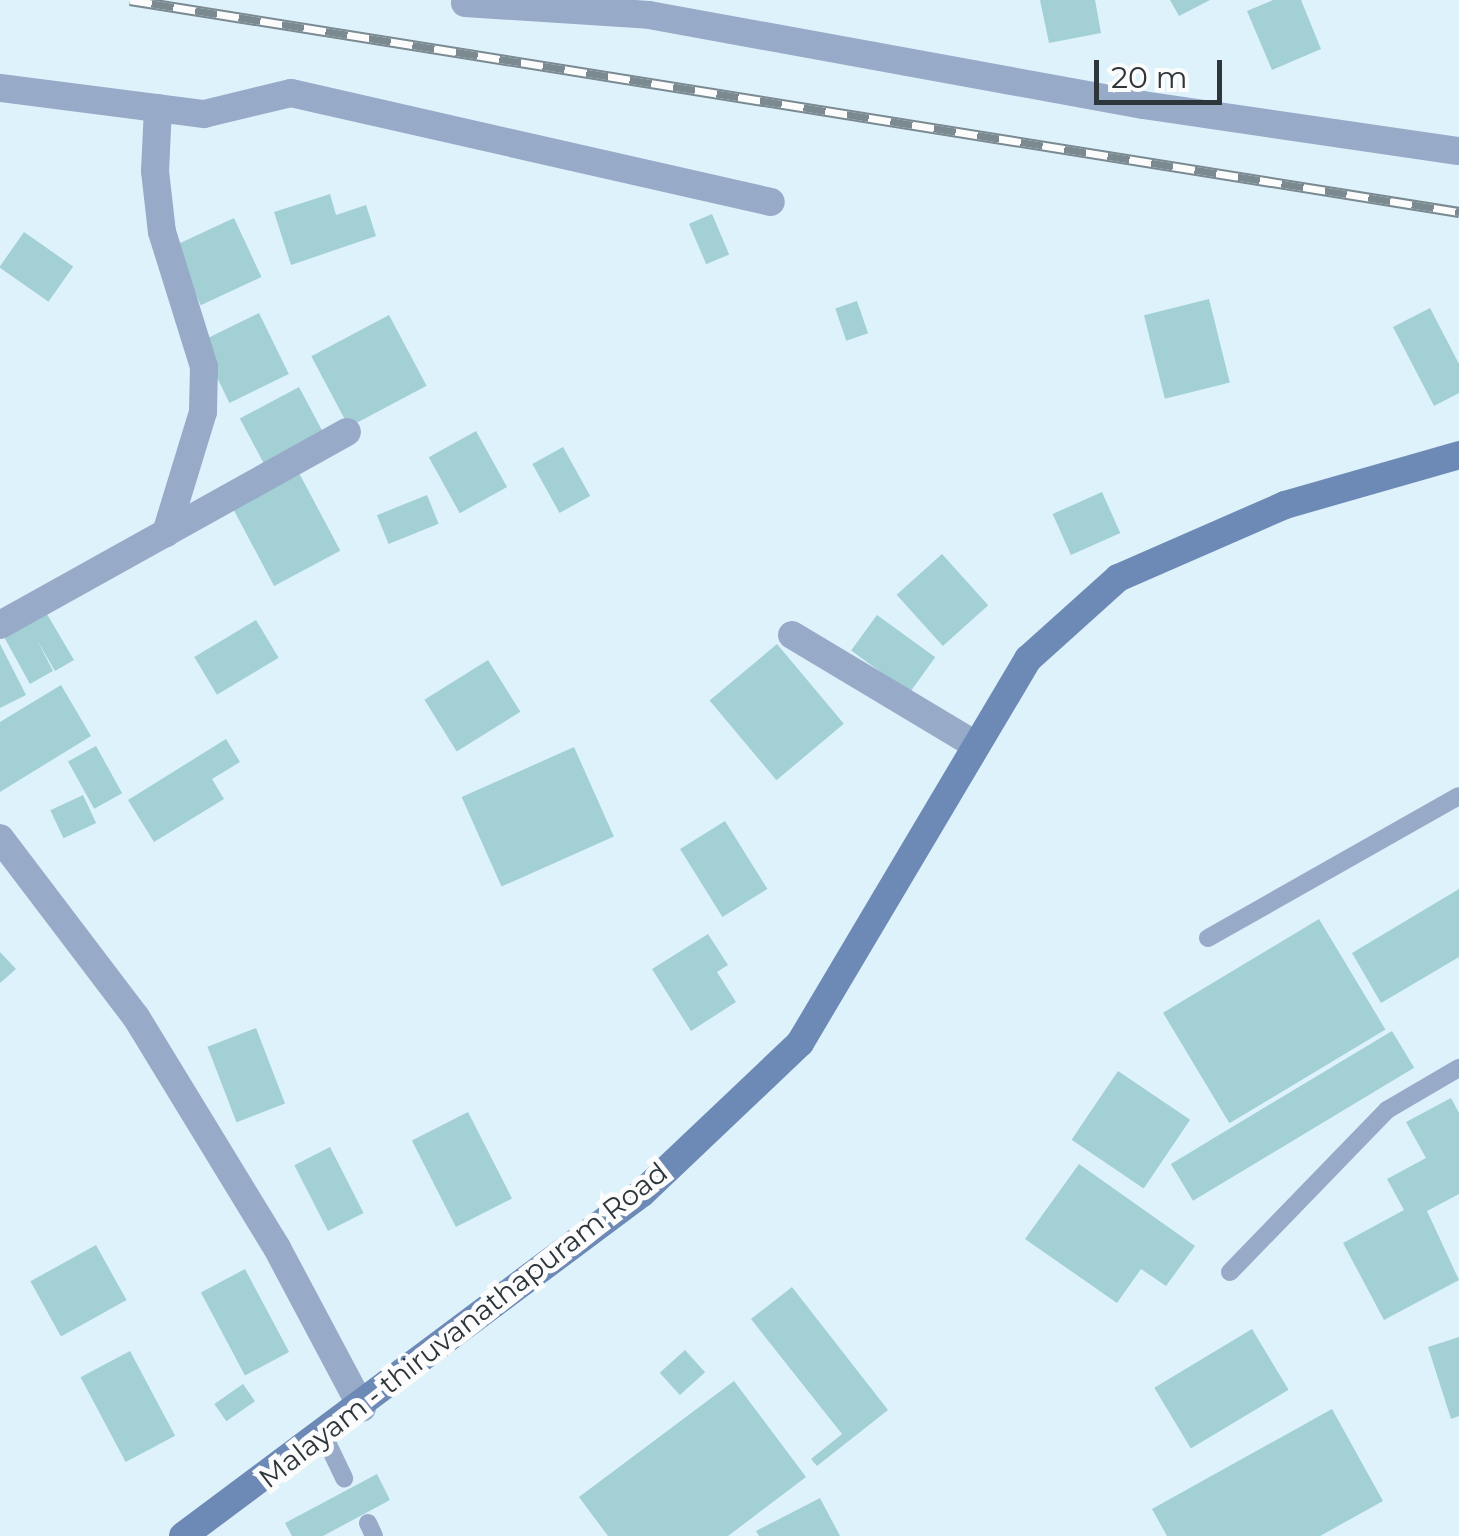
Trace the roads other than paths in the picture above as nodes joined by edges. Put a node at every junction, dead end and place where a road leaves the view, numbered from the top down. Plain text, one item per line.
1 (464, 2) dead end
2 (0, 88) edge
3 (158, 108) junction
4 (1459, 151) edge
5 (771, 202) dead end
6 (348, 432) dead end
7 (1459, 455) edge
8 (166, 533) junction
9 (0, 624) edge
10 (792, 636) dead end
11 (976, 745) junction
12 (1459, 796) edge
13 (0, 838) edge
14 (1208, 938) dead end
15 (1459, 1068) edge
16 (1230, 1272) dead end
17 (362, 1408) junction
18 (324, 1436) junction
19 (344, 1478) dead end
20 (183, 1536) edge

1 - 4 street
2 - 3 street
3 - 5 street
3 - 8 street
6 - 8 street
7 - 11 main road, Malayam - thiruvanathapuram Road
8 - 9 street
10 - 11 street
11 - 17 main road, Malayam - thiruvanathapuram Road
12 - 14 lane
13 - 17 street
15 - 16 lane
17 - 18 main road, Malayam - thiruvanathapuram Road
18 - 19 lane
18 - 20 main road, Malayam - thiruvanathapuram Road

